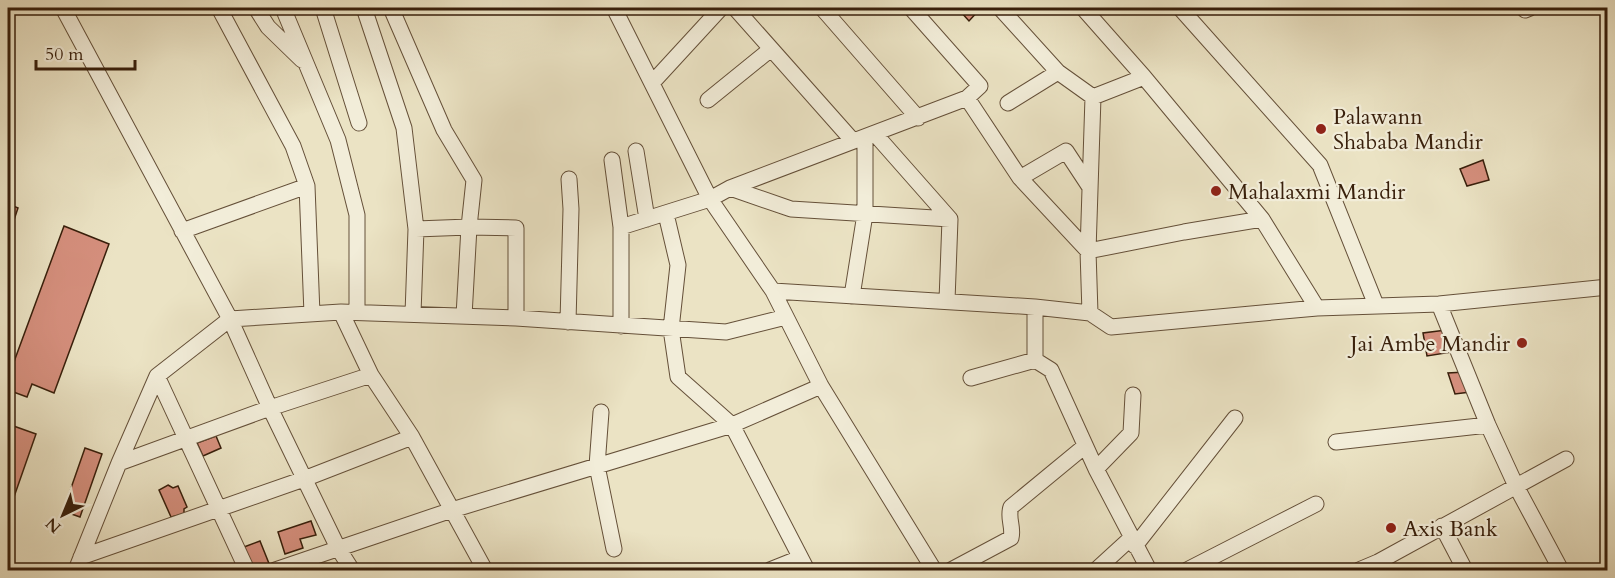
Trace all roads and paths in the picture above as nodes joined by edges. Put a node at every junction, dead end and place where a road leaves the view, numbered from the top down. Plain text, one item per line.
1 (63, 8) edge
2 (219, 8) edge
3 (256, 8) edge
4 (283, 8) edge
5 (322, 8) edge
6 (364, 8) edge
7 (391, 8) edge
8 (614, 8) edge
9 (721, 8) edge
10 (735, 8) edge
11 (822, 8) edge
12 (911, 8) edge
13 (1000, 8) edge
14 (1083, 8) edge
15 (1180, 8) edge
16 (771, 49) junction
17 (306, 64) junction
18 (1058, 72) junction
19 (1143, 77) junction
20 (652, 83) junction
21 (1093, 97) junction
22 (967, 98) junction
23 (708, 100) dead end
24 (1008, 103) dead end
25 (918, 118) junction
26 (359, 123) dead end
27 (864, 138) junction
28 (636, 151) dead end
29 (612, 160) dead end
30 (1020, 178) junction
31 (568, 179) dead end
32 (307, 186) junction
33 (1089, 186) junction
34 (730, 188) junction
35 (710, 199) junction
36 (666, 214) junction
37 (865, 214) junction
38 (647, 219) junction
39 (950, 219) junction
40 (1262, 219) junction
41 (469, 226) junction
42 (621, 227) junction
43 (416, 229) junction
44 (183, 231) junction
45 (1088, 251) junction
46 (1608, 287) edge
47 (773, 291) junction
48 (852, 296) junction
49 (947, 301) junction
50 (1439, 304) junction
51 (1376, 305) junction
52 (1035, 307) junction
53 (1317, 308) junction
54 (341, 312) junction
55 (357, 312) junction
56 (1090, 313) junction
57 (312, 314) junction
58 (413, 314) junction
59 (464, 316) junction
60 (786, 317) junction
61 (516, 318) junction
62 (230, 320) junction
63 (568, 322) junction
64 (621, 326) junction
65 (671, 329) junction
66 (1035, 360) junction
67 (371, 375) junction
68 (157, 376) junction
69 (970, 378) dead end
70 (821, 386) junction
71 (1133, 395) dead end
72 (270, 408) junction
73 (601, 412) dead end
74 (1235, 418) dead end
75 (732, 425) junction
76 (1488, 425) junction
77 (412, 437) junction
78 (184, 438) junction
79 (1336, 442) dead end
80 (1085, 446) junction
81 (1566, 459) dead end
82 (119, 463) junction
83 (597, 465) junction
84 (1096, 469) junction
85 (304, 479) junction
86 (1516, 486) junction
87 (1316, 504) dead end
88 (218, 508) junction
89 (452, 510) junction
90 (1442, 526) junction
91 (1133, 542) junction
92 (338, 548) junction
93 (614, 549) dead end
94 (78, 564) edge
95 (803, 564) edge
96 (1380, 566) edge
97 (247, 570) edge
98 (275, 570) edge
99 (352, 570) edge
100 (485, 570) edge
101 (770, 570) edge
102 (934, 570) edge
103 (951, 570) edge
104 (1096, 570) edge
105 (1149, 570) edge
106 (1186, 570) edge
107 (1359, 570) edge
108 (1465, 570) edge
109 (1561, 570) edge

1 - 44 street
2 - 32 street
3 - 17 street
4 - 17 street
5 - 26 street
6 - 43 street
7 - 41 street
8 - 20 street
9 - 20 street
10 - 16 street
11 - 25 street
12 - 22 street
13 - 18 street
14 - 19 street
15 - 51 street
16 - 23 street
16 - 27 street
17 - 55 street
18 - 21 street
18 - 24 street
19 - 21 street
19 - 40 street
20 - 35 street
21 - 33 street
22 - 25 street
22 - 30 street
25 - 27 street
27 - 34 street
27 - 37 street
27 - 39 street
28 - 38 street
29 - 42 street
30 - 33 street
30 - 45 street
31 - 63 street
32 - 44 street
32 - 57 street
33 - 45 street
34 - 35 street
34 - 37 street
35 - 36 street
35 - 47 street
36 - 38 street
36 - 65 street
37 - 39 street
37 - 48 street
38 - 42 street
39 - 49 street
40 - 45 street
40 - 53 street
41 - 43 street
41 - 59 street
41 - 61 street
42 - 64 street
43 - 58 street
44 - 62 street
45 - 56 street
46 - 50 street
47 - 48 street
47 - 60 street
48 - 49 street
49 - 52 street
50 - 51 street
50 - 76 street
51 - 53 street
52 - 56 street
52 - 66 street
53 - 56 street
54 - 55 street
54 - 57 street
54 - 67 street
55 - 58 street
57 - 62 street
58 - 59 street
59 - 61 street
60 - 65 street
60 - 70 street
61 - 63 street
62 - 68 street
62 - 72 street
63 - 64 street
64 - 65 street
65 - 75 street
66 - 69 street
66 - 80 street
67 - 72 street
67 - 77 street
68 - 78 street
68 - 82 street
70 - 75 street
70 - 102 street
71 - 84 street
72 - 78 street
72 - 85 street
73 - 83 street
74 - 91 street
75 - 83 street
75 - 95 street
76 - 79 street
76 - 86 street
77 - 85 street
77 - 89 street
78 - 82 street
78 - 88 street
80 - 84 street
80 - 103 street
81 - 86 street
82 - 94 street
83 - 89 street
83 - 93 street
84 - 91 street
85 - 88 street
85 - 92 street
86 - 90 street
86 - 109 street
87 - 106 street
88 - 94 street
88 - 97 street
89 - 92 street
89 - 100 street
90 - 96 street
90 - 108 street
91 - 104 street
91 - 105 street
92 - 98 street
92 - 99 street
95 - 101 street
96 - 107 street

